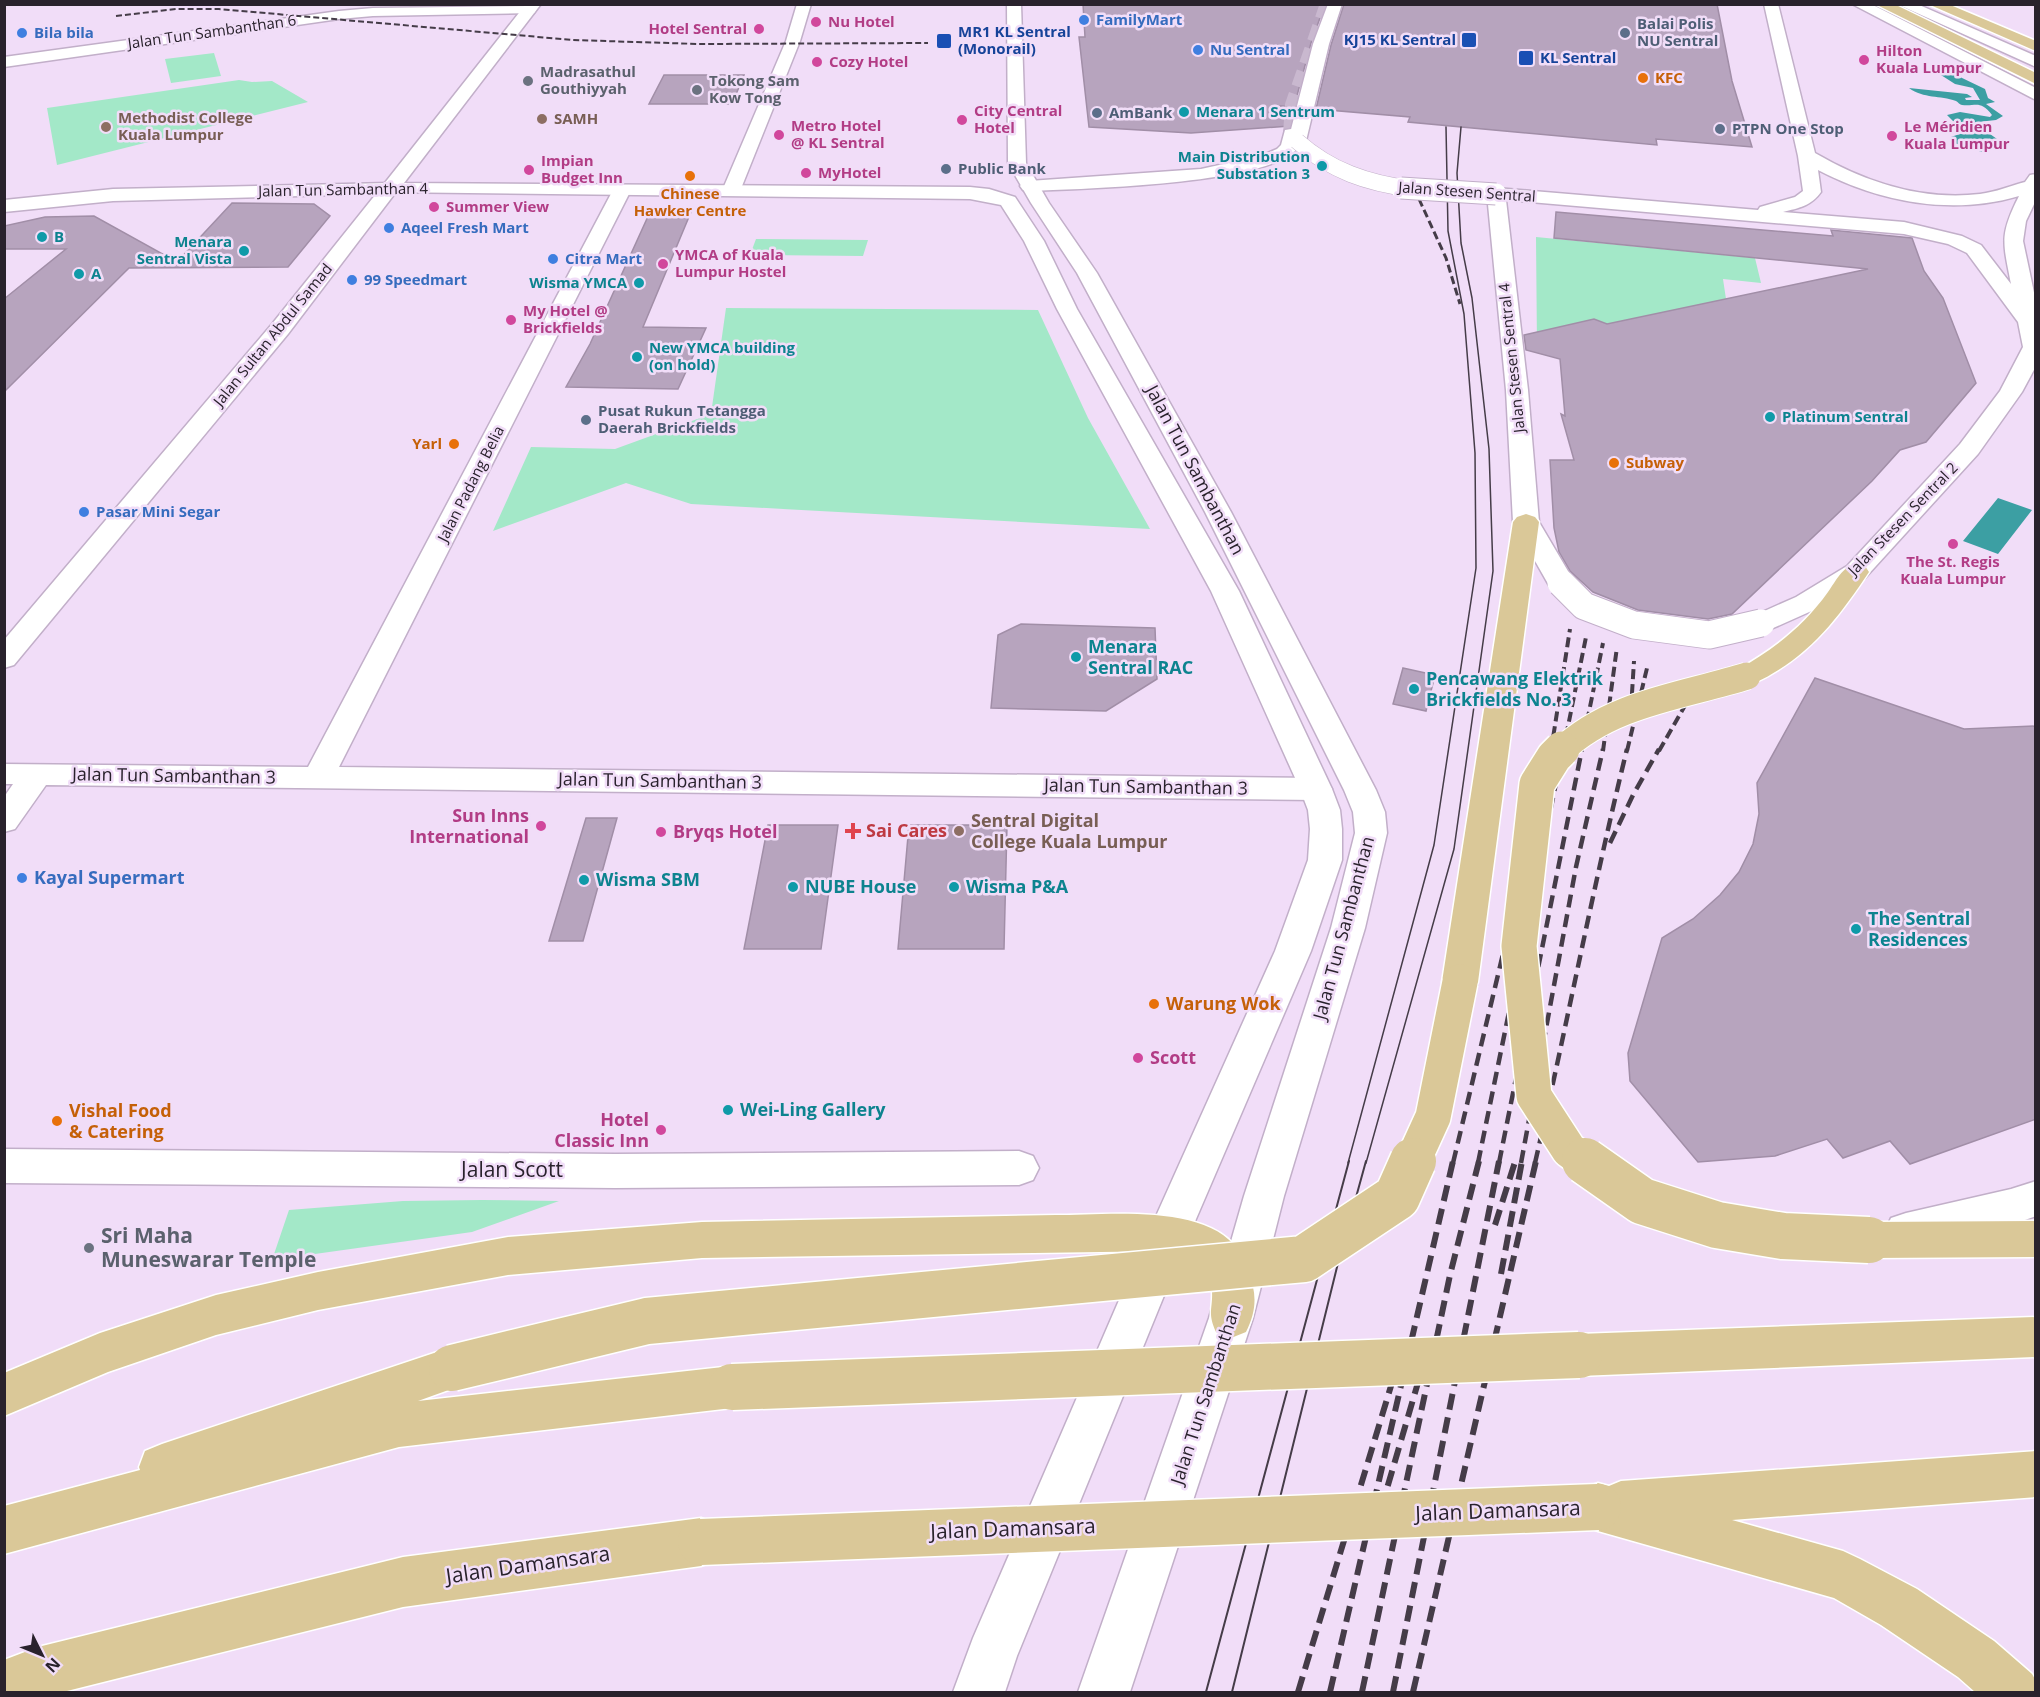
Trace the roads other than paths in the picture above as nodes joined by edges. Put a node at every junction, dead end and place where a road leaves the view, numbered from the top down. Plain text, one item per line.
1 (804, 4) edge
2 (1014, 4) edge
3 (1335, 4) edge
4 (1771, 4) edge
5 (1859, 4) edge
6 (1882, 4) edge
7 (1904, 4) edge
8 (1922, 4) edge
9 (1935, 4) edge
10 (1948, 4) edge
11 (531, 7) edge
12 (2036, 40) edge
13 (2036, 47) edge
14 (2036, 52) edge
15 (4, 62) edge
16 (2036, 62) edge
17 (2036, 79) edge
18 (2036, 95) edge
19 (1293, 137) junction
20 (1270, 139) dead end
21 (1252, 146) dead end
22 (1807, 156) junction
23 (1183, 159) dead end
24 (1021, 175) junction
25 (2034, 183) edge
26 (390, 188) junction
27 (622, 190) junction
28 (731, 191) junction
29 (970, 193) junction
30 (1496, 194) junction
31 (4, 206) edge
32 (1754, 215) junction
33 (2028, 320) junction
34 (1526, 522) junction
35 (1856, 572) junction
36 (4, 659) edge
37 (4, 774) edge
38 (37, 774) junction
39 (318, 778) junction
40 (1316, 789) junction
41 (4, 821) edge
42 (4, 1166) edge
43 (1019, 1168) dead end
44 (2036, 1198) edge
45 (1170, 1233) junction
46 (2036, 1239) edge
47 (1869, 1240) junction
48 (1231, 1318) junction
49 (2036, 1337) edge
50 (4, 1395) edge
51 (2036, 1474) edge
52 (1598, 1507) junction
53 (4, 1521) edge
54 (4, 1530) edge
55 (4, 1686) edge
56 (979, 1692) edge
57 (1104, 1692) edge
58 (2014, 1692) edge

1 - 28 street
2 - 24 street
3 - 19 street
4 - 22 street
5 - 18 street
6 - 17 main road
7 - 16 street
8 - 14 street
9 - 13 main road
10 - 12 main road
11 - 15 street, Jalan Tun Sambanthan 6
11 - 26 street, Jalan Sultan Abdul Samad
19 - 20 street
19 - 24 street
19 - 30 street, Jalan Stesen Sentral, bridge
21 - 23 street
22 - 25 street
22 - 32 street
24 - 29 street
24 - 48 street, Jalan Tun Sambanthan
25 - 33 street, Jalan Stesen Sentral 2
26 - 27 street, Jalan Tun Sambanthan 4
26 - 31 street, Jalan Tun Sambanthan 4
26 - 36 street, Jalan Sultan Abdul Samad
27 - 28 street, Jalan Tun Sambanthan 4
27 - 39 street, Jalan Padang Belia
28 - 29 street, Jalan Tun Sambanthan 4
29 - 40 street, Jalan Tun Sambanthan
30 - 32 street, Jalan Stesen Sentral
30 - 34 street, Jalan Stesen Sentral 4
32 - 33 street, Jalan Stesen Sentral
33 - 35 street, Jalan Stesen Sentral 2
34 - 35 street, Jalan Stesen Sentral 2, bridge
34 - 53 main road, bridge
35 - 47 main road, bridge
37 - 38 street, Jalan Tun Sambanthan 3
38 - 39 street, Jalan Tun Sambanthan 3
38 - 41 street
39 - 40 street, Jalan Tun Sambanthan 3
40 - 45 street, Jalan Tun Sambanthan
42 - 43 street, Jalan Scott
44 - 47 street
45 - 48 main road
45 - 50 main road
45 - 56 street, Jalan Tun Sambanthan
46 - 47 main road
48 - 57 street, Jalan Tun Sambanthan
49 - 54 main road, bridge
51 - 52 main road, Jalan Damansara
52 - 55 main road, Jalan Damansara, bridge
52 - 58 main road

